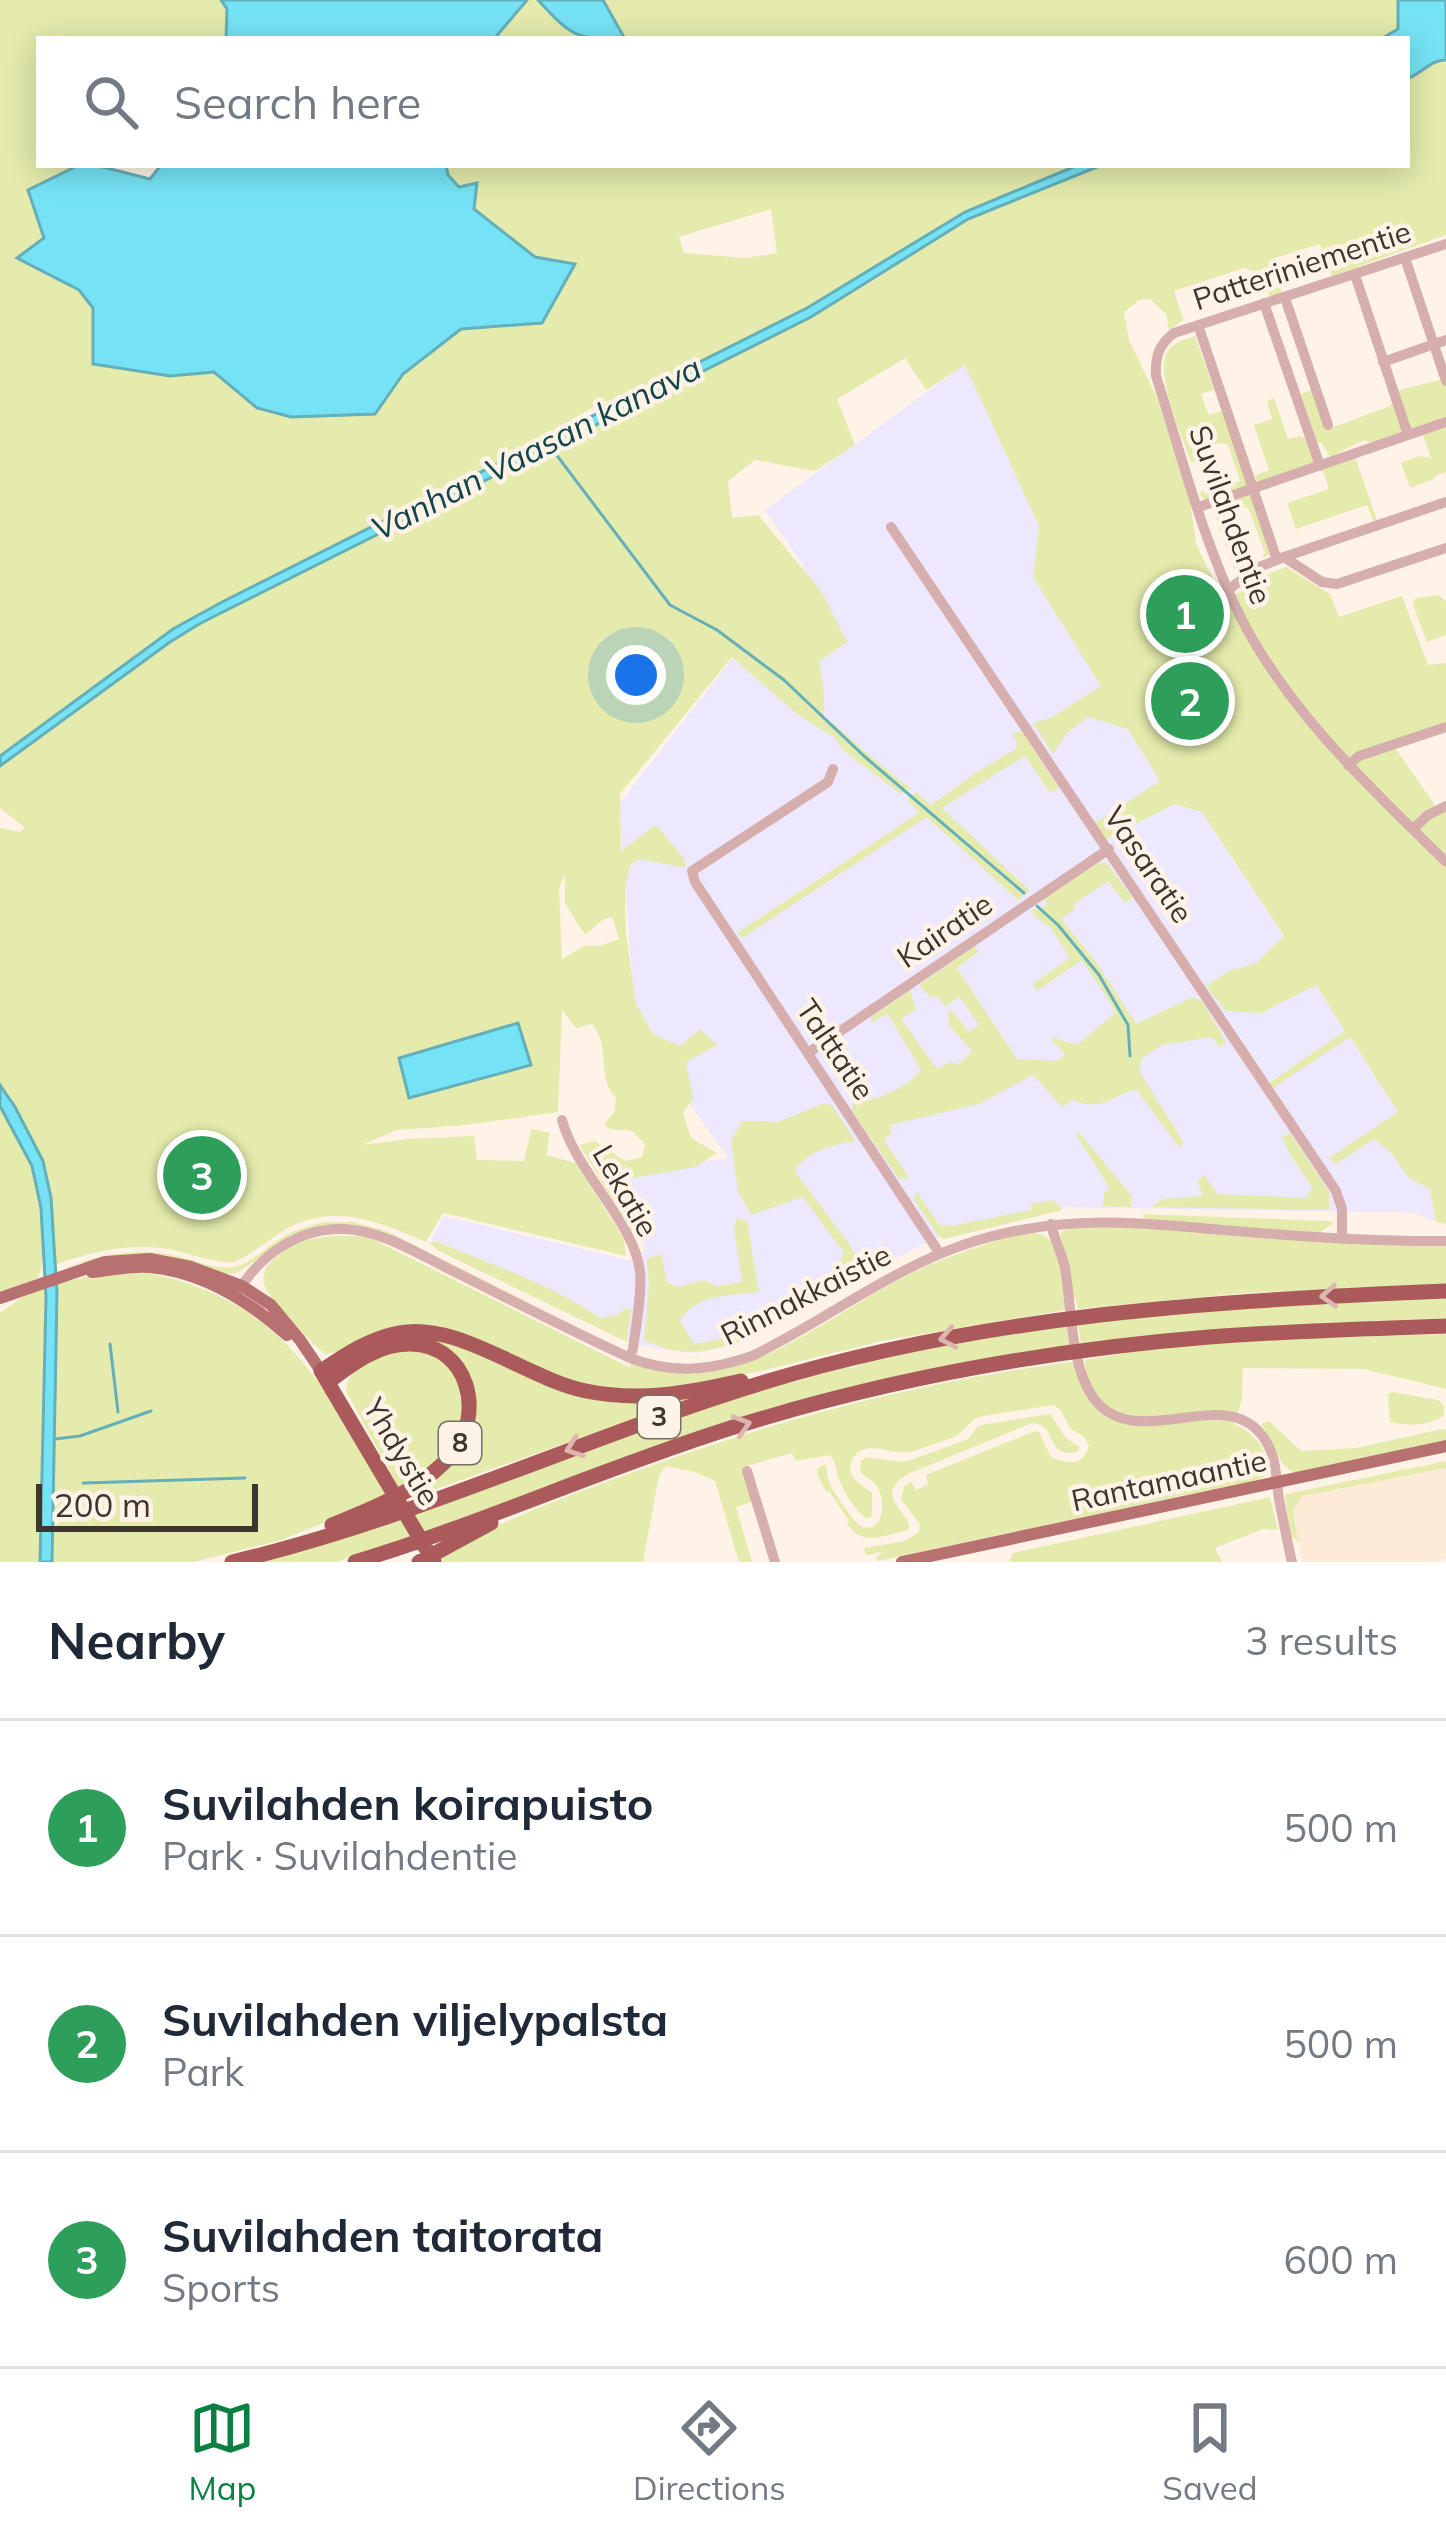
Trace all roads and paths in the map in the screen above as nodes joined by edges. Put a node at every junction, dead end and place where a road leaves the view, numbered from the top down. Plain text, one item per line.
1 (1446, 244) edge
2 (1405, 258) junction
3 (1354, 275) junction
4 (1285, 298) junction
5 (1264, 303) junction
6 (1198, 325) junction
7 (1174, 334) joint
8 (1440, 342) edge
9 (1383, 362) junction
10 (1446, 381) edge
11 (1446, 422) edge
12 (1328, 425) dead end
13 (1408, 435) junction
14 (1320, 466) junction
15 (1252, 489) junction
16 (1446, 502) edge
17 (1198, 507) junction
18 (891, 527) dead end
19 (1446, 548) edge
20 (1281, 558) junction
21 (1228, 590) junction
22 (1446, 727) edge
23 (1348, 765) junction
24 (833, 769) dead end
25 (1446, 806) edge
26 (1412, 829) junction
27 (1109, 850) junction
28 (1446, 862) edge
29 (808, 1053) junction
30 (562, 1120) dead end
31 (1051, 1224) junction
32 (1342, 1239) junction
33 (1446, 1240) edge
34 (940, 1254) junction
35 (239, 1290) junction
36 (1446, 1291) edge
37 (0, 1302) edge
38 (1446, 1326) edge
39 (630, 1358) junction
40 (324, 1377) junction
41 (767, 1382) junction
42 (1446, 1446) edge
43 (747, 1471) dead end
44 (1277, 1483) junction
45 (522, 1503) junction
46 (266, 1554) junction
47 (232, 1562) edge
48 (355, 1562) edge
49 (419, 1562) edge
50 (434, 1562) edge
51 (775, 1562) edge
52 (902, 1562) edge
53 (1292, 1562) edge

1 - 2 street, Patteriniementie
2 - 3 street, Patteriniementie
2 - 8 street
3 - 4 street, Patteriniementie
3 - 9 street
4 - 5 street, Patteriniementie
4 - 12 street
5 - 6 street, Patteriniementie
5 - 14 street
6 - 7 street, Patteriniementie
6 - 15 street
7 - 17 street, Suvilahdentie
8 - 9 street
8 - 10 street
9 - 13 street
11 - 13 street
13 - 14 street
14 - 15 street
15 - 17 street
15 - 20 street
16 - 20 street
17 - 21 street, Suvilahdentie
18 - 27 street, Vasaratie
19 - 20 street
20 - 21 street
21 - 23 street, Suvilahdentie
22 - 23 street
23 - 26 street, Suvilahdentie
24 - 29 street, Talttatie
25 - 26 street
26 - 28 street, Suvilahdentie
27 - 29 street, Kairatie
27 - 32 street, Vasaratie
29 - 34 street, Talttatie
30 - 39 street, Lekatie
31 - 32 street, Rinnakkaistie
31 - 34 street, Rinnakkaistie
31 - 44 street
32 - 33 street, Rinnakkaistie
34 - 39 street, Rinnakkaistie
35 - 37 main road
35 - 39 street, Rinnakkaistie
35 - 40 main road
36 -> 41 highway, 3
45 -> 38 highway, 3
40 - 41 highway
40 - 46 highway, 8
40 - 50 highway, Yhdystie
41 -> 46 highway, 3
42 - 44 main road, Rantamaantie
43 - 51 street
44 - 52 main road, Rantamaantie
44 - 53 street
45 - 48 highway, 3
45 - 49 highway
46 - 47 highway, 3

